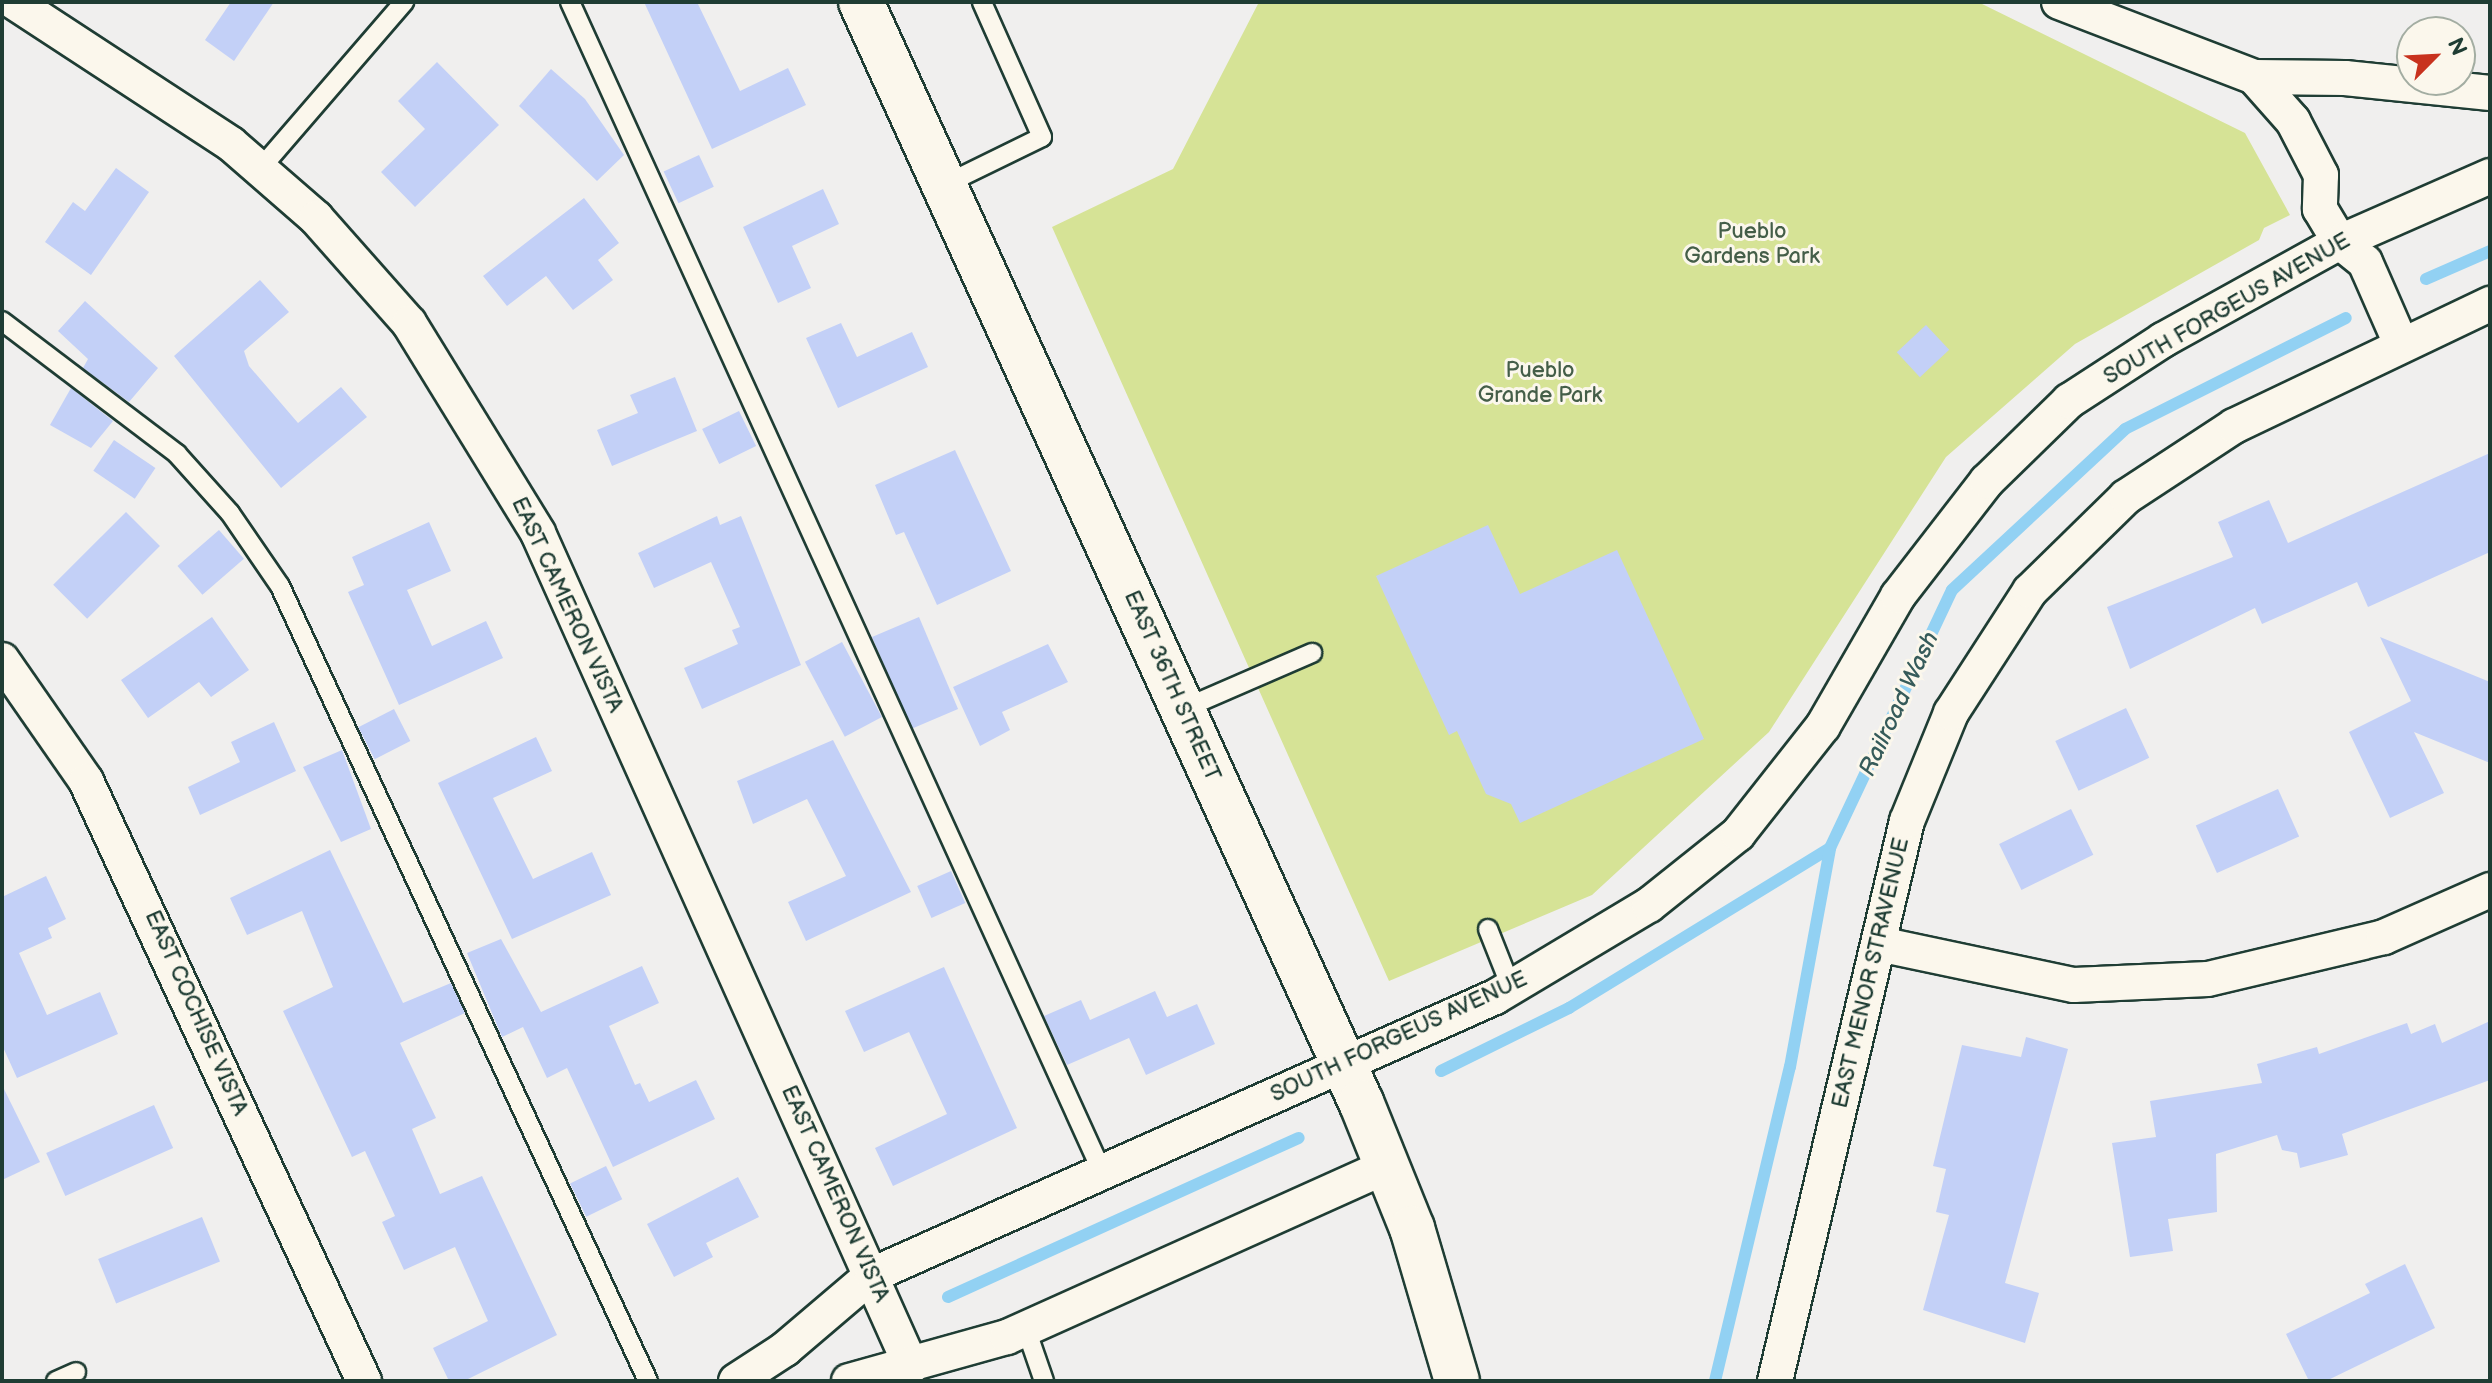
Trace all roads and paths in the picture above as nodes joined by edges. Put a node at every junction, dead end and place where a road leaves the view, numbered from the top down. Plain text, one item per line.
1 (14, 2) edge
2 (404, 2) edge
3 (570, 2) edge
4 (861, 2) edge
5 (982, 2) edge
6 (2066, 4) edge
7 (2254, 77) junction
8 (2490, 93) edge
9 (260, 169) junction
10 (2490, 176) edge
11 (944, 185) junction
12 (2340, 242) junction
13 (2490, 304) edge
14 (2, 321) edge
15 (2401, 344) junction
16 (1312, 653) dead end
17 (2, 660) edge
18 (1183, 709) junction
19 (2490, 890) edge
20 (1488, 929) dead end
21 (1879, 944) junction
22 (1511, 987) junction
23 (1344, 1065) junction
24 (1387, 1166) junction
25 (1103, 1174) junction
26 (872, 1275) junction
27 (1026, 1329) junction
28 (911, 1366) junction
29 (76, 1372) dead end
30 (56, 1381) edge
31 (364, 1381) edge
32 (648, 1381) edge
33 (736, 1381) edge
34 (849, 1381) edge
35 (1044, 1381) edge
36 (1457, 1381) edge
37 (1775, 1381) edge

1 - 9 street, EAST CAMERON VISTA
2 - 9 lane
3 - 25 lane
4 - 11 main road, EAST 36TH STREET
5 - 11 lane
6 - 7 street
7 - 8 street
7 - 12 street
9 - 26 street, EAST CAMERON VISTA
10 - 12 street, SOUTH FORGEUS AVENUE
11 - 18 main road, EAST 36TH STREET
12 - 15 street
12 - 22 street, SOUTH FORGEUS AVENUE
13 - 15 street
14 - 32 lane
15 - 21 street, EAST MENOR STRAVENUE
16 - 18 lane
17 - 31 street, EAST COCHISE VISTA
18 - 23 main road, EAST 36TH STREET
19 - 21 street
20 - 22 lane
21 - 37 street, EAST MENOR STRAVENUE
22 - 23 street, SOUTH FORGEUS AVENUE
23 - 24 main road, EAST 36TH STREET
23 - 25 street, SOUTH FORGEUS AVENUE
24 - 27 street
24 - 36 main road, EAST 36TH STREET
25 - 26 street, SOUTH FORGEUS AVENUE
26 - 28 street, EAST CAMERON VISTA
26 - 33 street, SOUTH FORGEUS AVENUE
27 - 28 street
27 - 35 lane
28 - 34 street
29 - 30 lane

